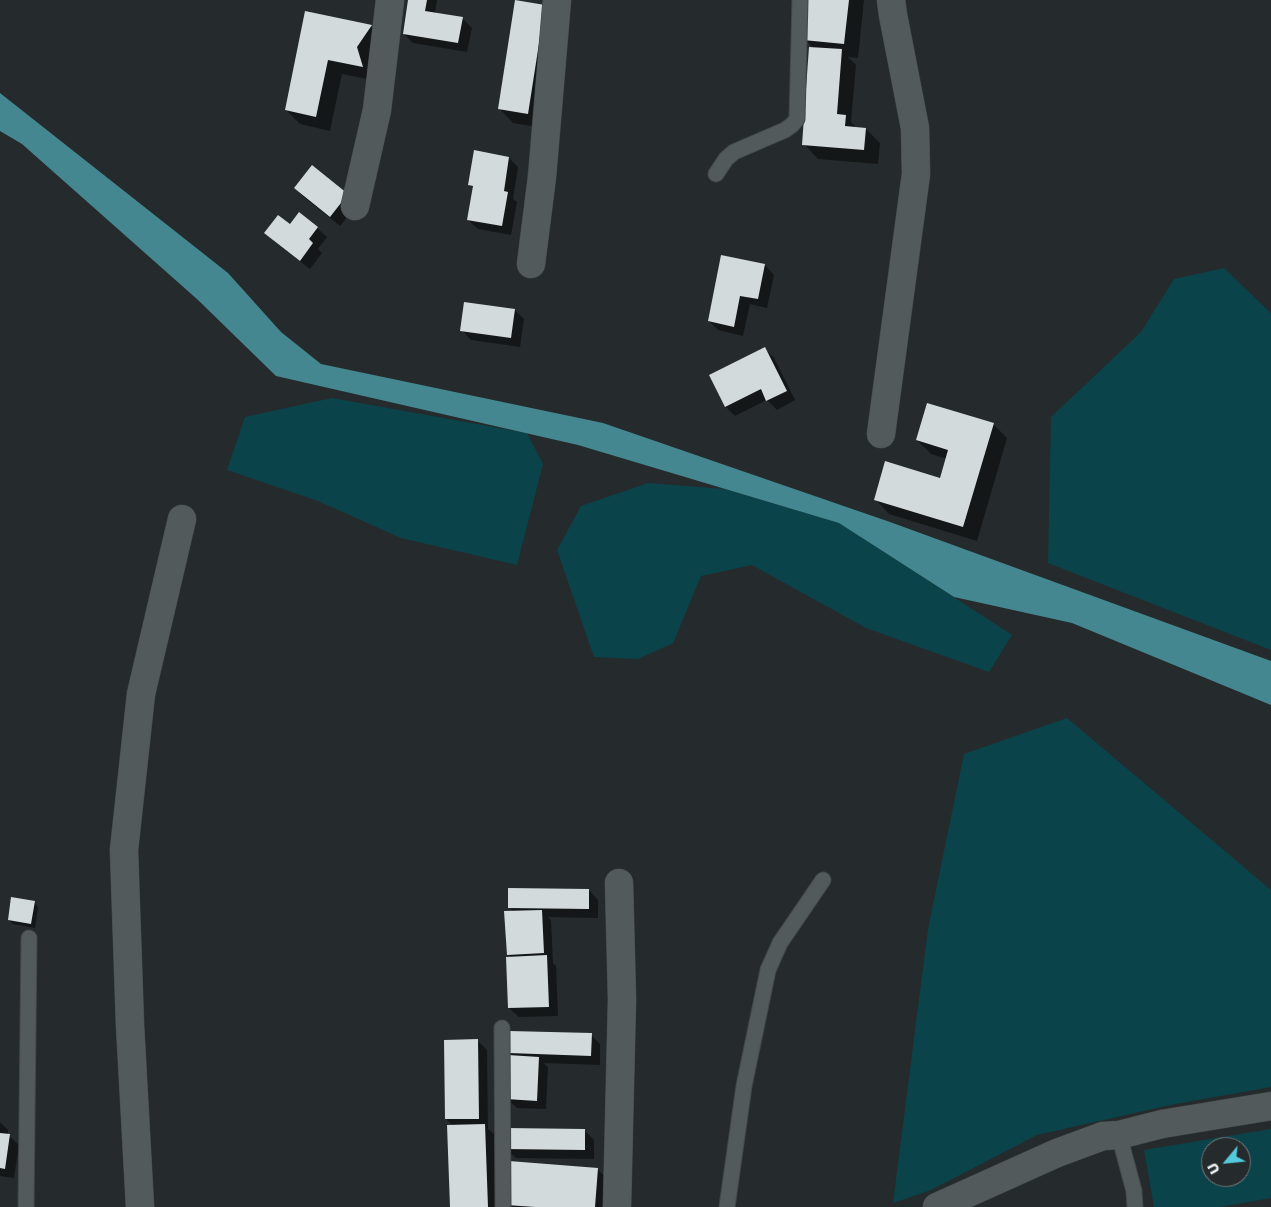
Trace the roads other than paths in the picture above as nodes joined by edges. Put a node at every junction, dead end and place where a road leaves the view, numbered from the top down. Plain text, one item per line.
1 (390, 0) edge
2 (557, 0) edge
3 (800, 0) edge
4 (891, 0) edge
5 (716, 174) dead end
6 (355, 206) dead end
7 (531, 264) dead end
8 (881, 434) dead end
9 (182, 519) dead end
10 (822, 880) dead end
11 (619, 883) dead end
12 (29, 938) dead end
13 (502, 1028) dead end
14 (1271, 1106) edge
15 (1119, 1135) junction
16 (26, 1207) edge
17 (140, 1207) edge
18 (503, 1207) edge
19 (617, 1207) edge
20 (727, 1207) edge
21 (937, 1207) edge
22 (1135, 1207) edge

1 - 6 street
2 - 7 street
3 - 5 lane
4 - 8 street
9 - 17 street
10 - 20 lane
11 - 19 street
12 - 16 lane
13 - 18 lane
14 - 15 street
15 - 21 street
15 - 22 lane

